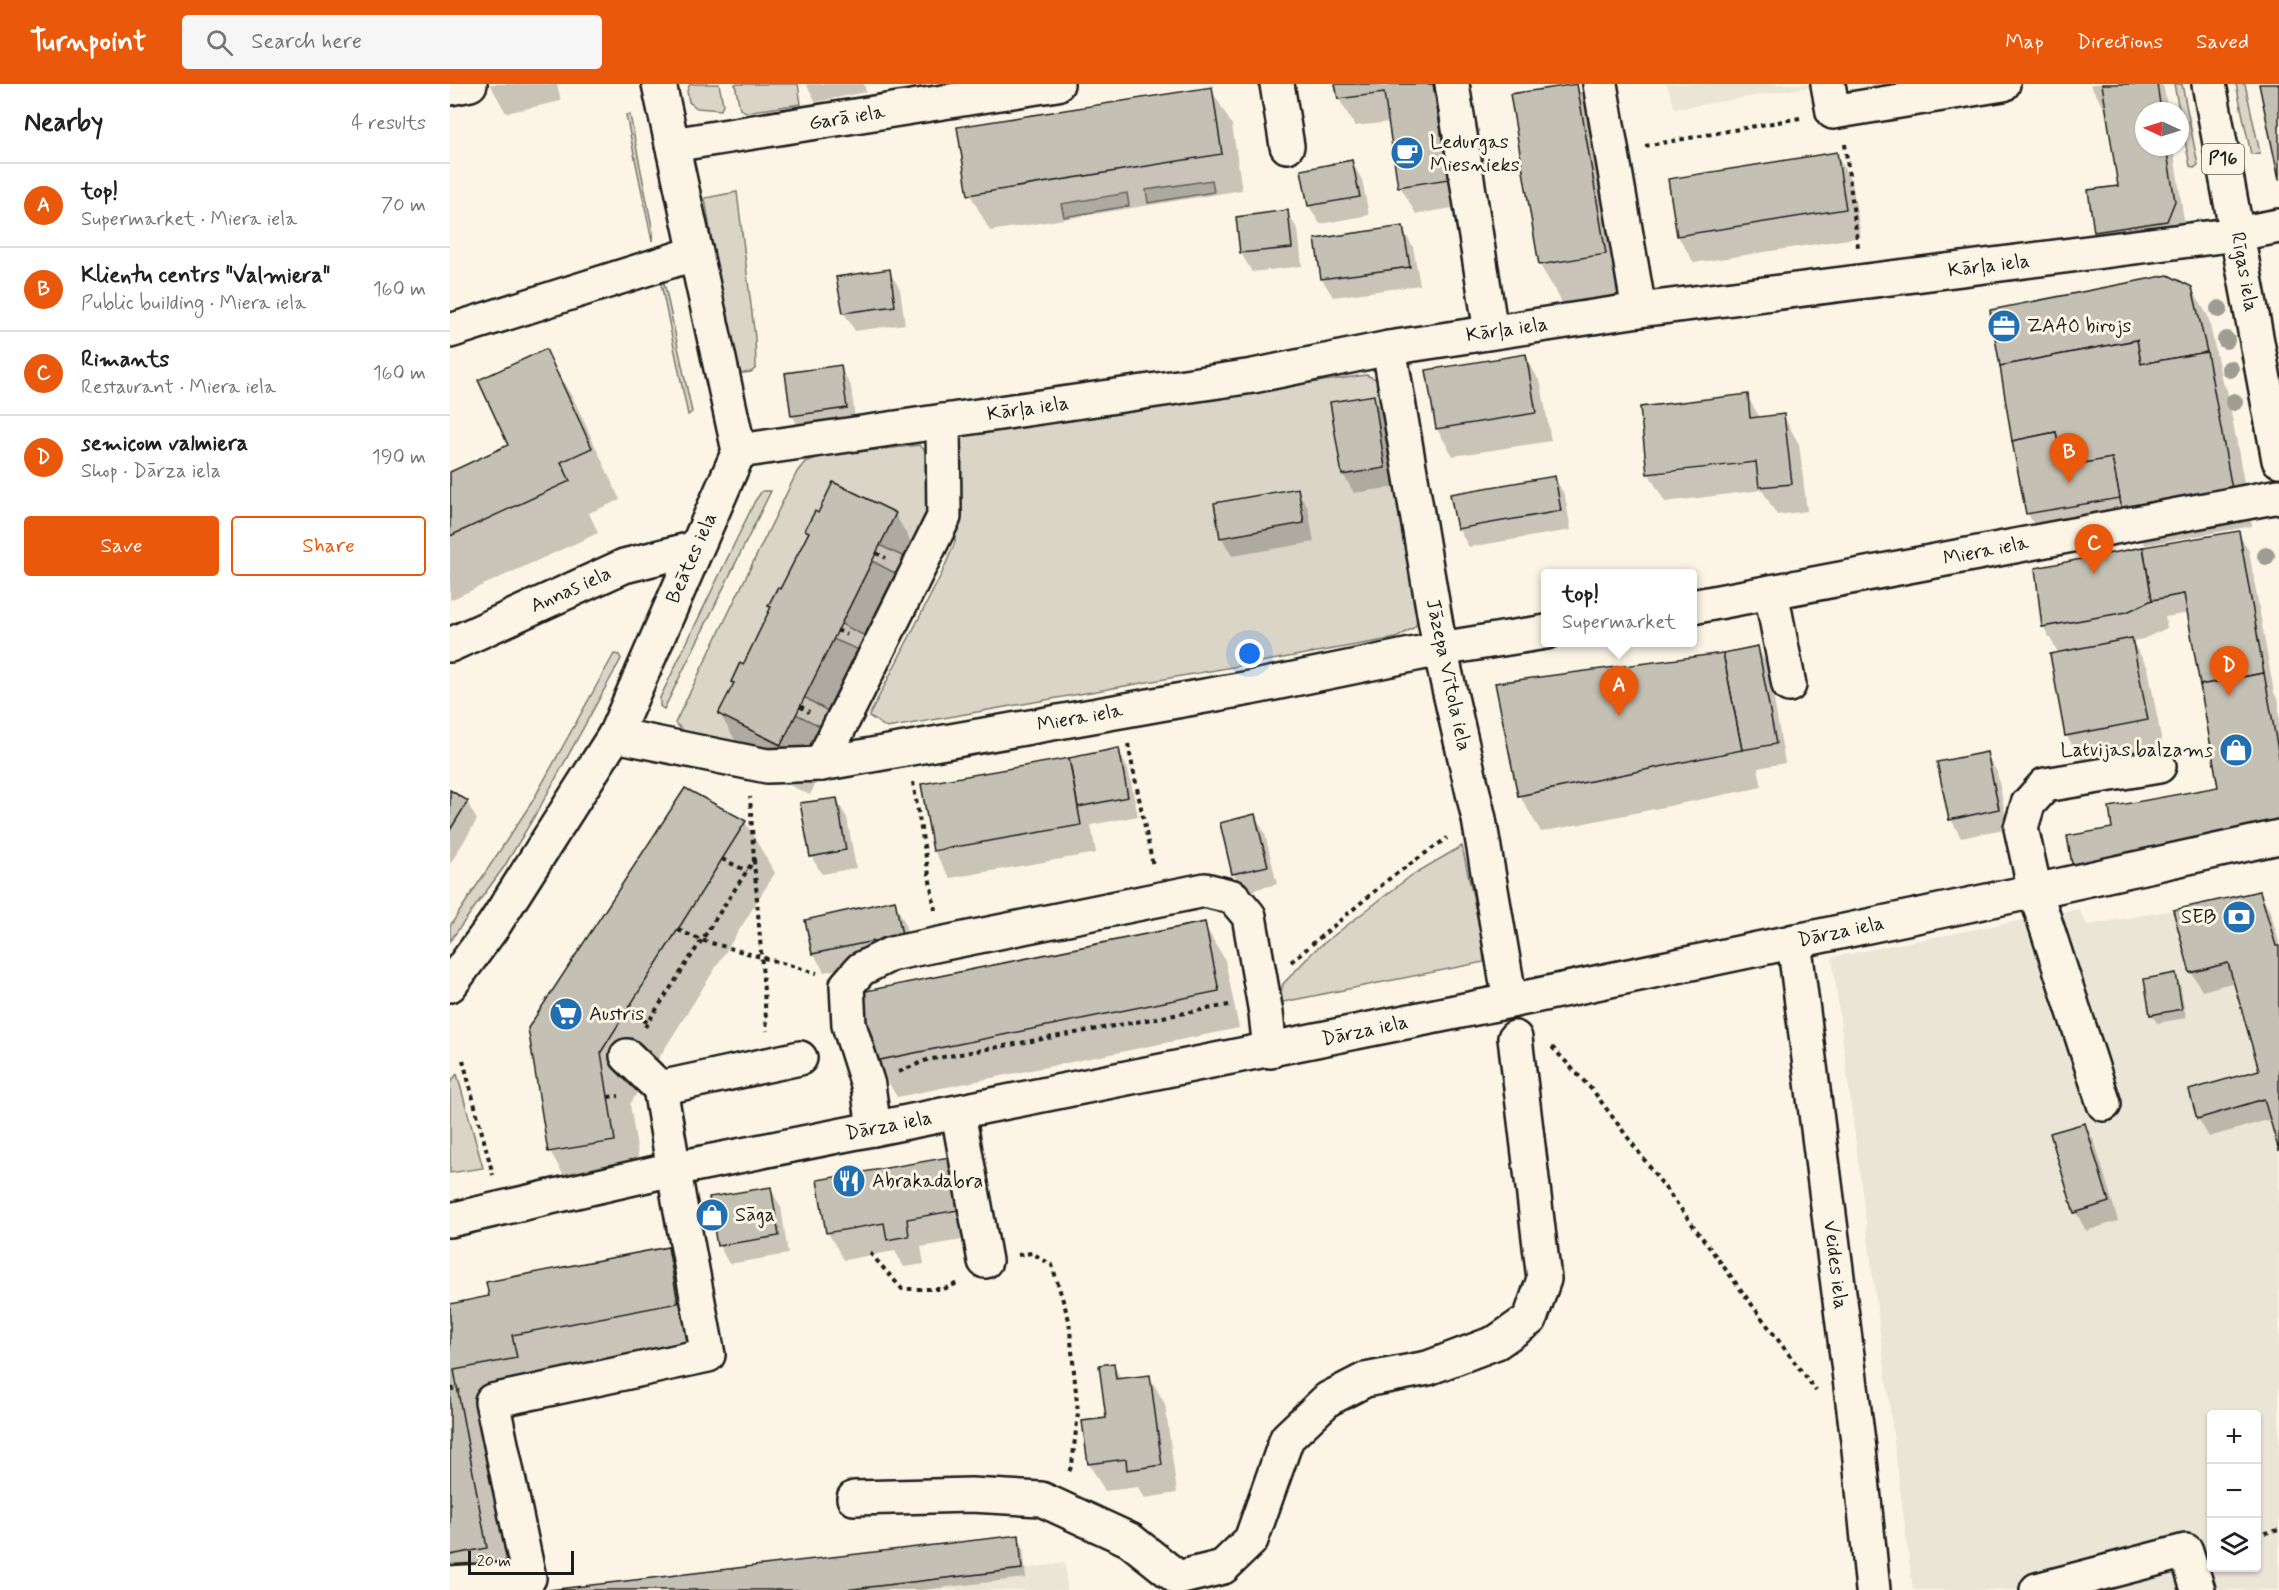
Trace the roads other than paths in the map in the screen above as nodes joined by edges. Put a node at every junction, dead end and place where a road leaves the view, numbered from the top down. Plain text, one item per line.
1 (470, 84) edge
2 (659, 84) edge
3 (1057, 84) edge
4 (1277, 84) edge
5 (1452, 84) edge
6 (1600, 84) edge
7 (2003, 84) edge
8 (2208, 84) edge
9 (450, 88) edge
10 (1834, 102) edge
11 (672, 145) junction
12 (1287, 146) dead end
13 (2279, 226) edge
14 (2237, 234) junction
15 (696, 253) junction
16 (1639, 310) junction
17 (450, 331) edge
18 (1491, 332) junction
19 (1389, 348) junction
20 (943, 421) junction
21 (739, 451) junction
22 (2279, 460) edge
23 (2279, 496) edge
24 (696, 548) junction
25 (1771, 592) junction
26 (1697, 606) edge
27 (1541, 633) edge
28 (450, 645) edge
29 (1440, 649) junction
30 (1789, 685) dead end
31 (615, 735) junction
32 (821, 764) junction
33 (2159, 766) dead end
34 (2279, 837) edge
35 (2035, 891) junction
36 (1794, 941) junction
37 (450, 985) edge
38 (1510, 1001) junction
39 (1515, 1038) dead end
40 (1270, 1051) junction
41 (627, 1056) road end
42 (786, 1061) road end
43 (660, 1088) junction
44 (2104, 1104) dead end
45 (958, 1113) junction
46 (874, 1129) junction
47 (673, 1169) junction
48 (450, 1220) edge
49 (985, 1261) road end
50 (854, 1498) dead end
51 (450, 1583) edge
52 (1873, 1590) edge
53 (2037, 1590) edge
54 (2198, 1590) edge

1 - 9 street
2 - 11 street
3 - 11 street, Garā iela
4 - 12 street
5 - 18 street
6 - 16 street
7 - 10 street
8 - 14 street, Rīgas iela / P16
11 - 15 street
13 - 14 street, Kārļa iela
14 - 16 street, Kārļa iela
14 - 22 street, Rīgas iela / P16
15 - 17 street
15 - 21 street
16 - 18 street, Kārļa iela
18 - 19 street, Kārļa iela
19 - 20 street, Kārļa iela
19 - 29 street, Jāzepa Vītola iela
20 - 21 street, Kārļa iela
20 - 32 street
21 - 24 street, Beātes iela
23 - 25 street, Miera iela
24 - 28 street, Annas iela
24 - 31 street, Beātes iela
25 - 26 street, Miera iela
25 - 30 street
27 - 29 street, Miera iela
29 - 32 street, Miera iela
29 - 38 street, Jāzepa Vītola iela
31 - 32 street, Miera iela
31 - 37 street, Beātes iela
33 - 35 street
34 - 35 street, Dārza iela
35 - 36 street, Dārza iela
35 - 44 street
36 - 38 street, Dārza iela
36 - 52 street, Veides iela
38 - 40 street, Dārza iela
39 - 50 street
40 - 45 street, Dārza iela
40 - 46 street
41 - 43 street
42 - 43 street
43 - 47 street
45 - 46 street, Dārza iela
45 - 49 street
46 - 47 street, Dārza iela
47 - 48 street, Dārza iela
47 - 51 street
53 - 54 street

